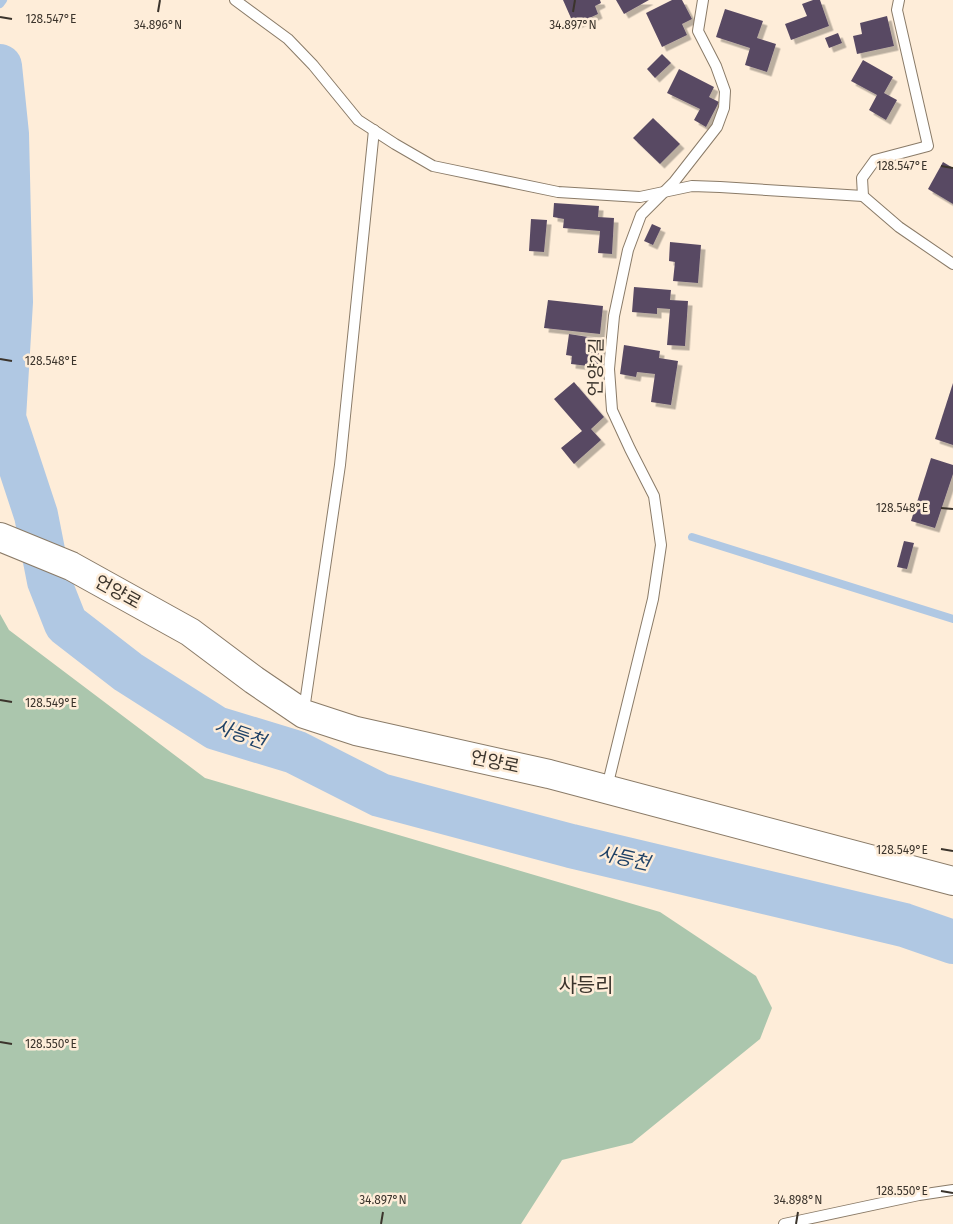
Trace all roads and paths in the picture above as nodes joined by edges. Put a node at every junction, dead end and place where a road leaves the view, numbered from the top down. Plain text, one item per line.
1 (237, 0) edge
2 (703, 0) edge
3 (899, 0) edge
4 (374, 130) junction
5 (666, 191) junction
6 (863, 196) junction
7 (953, 264) edge
8 (0, 537) edge
9 (304, 714) junction
10 (606, 789) junction
11 (953, 881) edge
12 (953, 1190) edge
13 (784, 1224) edge

1 - 4 lane
2 - 5 lane, 언양2길
3 - 6 lane
4 - 5 lane
4 - 9 lane
5 - 6 lane
5 - 10 lane, 언양2길
6 - 7 lane
8 - 9 street, 언양로
9 - 10 street, 언양로
10 - 11 street, 언양로
12 - 13 lane

